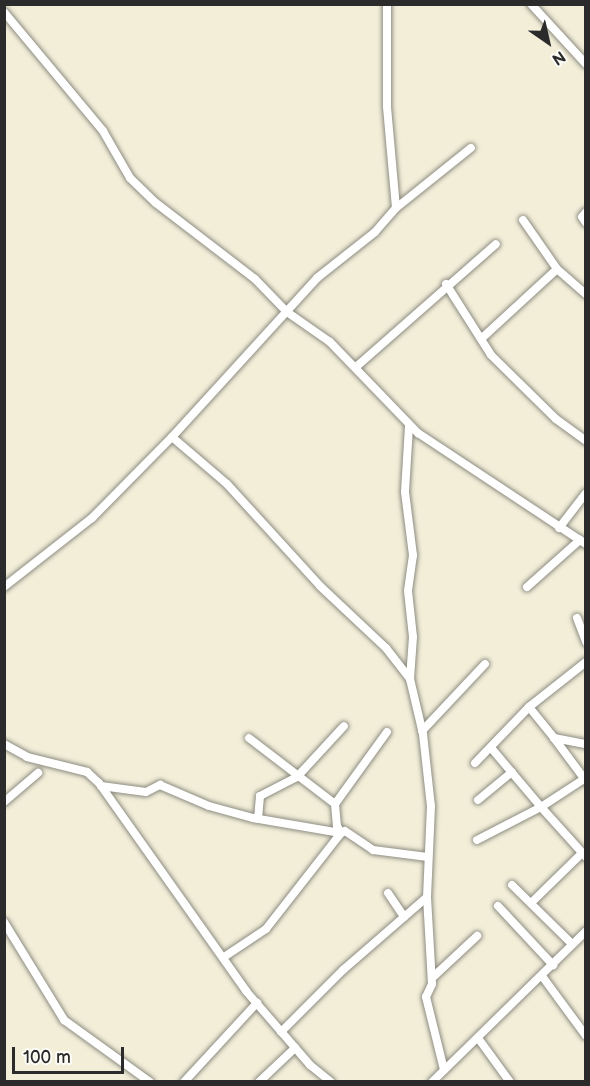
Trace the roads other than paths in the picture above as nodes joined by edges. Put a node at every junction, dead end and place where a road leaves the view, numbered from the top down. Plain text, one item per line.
1 (387, 4) edge
2 (531, 4) edge
3 (4, 12) edge
4 (585, 64) edge
5 (471, 148) dead end
6 (396, 208) junction
7 (585, 212) edge
8 (523, 220) dead end
9 (585, 224) edge
10 (496, 244) dead end
11 (557, 269) junction
12 (446, 284) junction
13 (585, 294) edge
14 (287, 312) junction
15 (481, 339) junction
16 (356, 367) junction
17 (409, 426) junction
18 (172, 437) junction
19 (585, 441) edge
20 (585, 493) edge
21 (559, 528) junction
22 (583, 542) edge
23 (4, 587) edge
24 (527, 587) dead end
25 (577, 618) dead end
26 (585, 642) edge
27 (585, 662) edge
28 (485, 664) dead end
29 (410, 679) junction
30 (529, 706) junction
31 (344, 726) dead end
32 (422, 731) junction
33 (387, 732) dead end
34 (249, 738) dead end
35 (554, 738) junction
36 (4, 744) edge
37 (585, 744) edge
38 (492, 749) junction
39 (475, 763) dead end
40 (512, 772) junction
41 (38, 773) dead end
42 (298, 776) junction
43 (585, 780) edge
44 (101, 786) junction
45 (478, 800) dead end
46 (4, 802) edge
47 (335, 804) junction
48 (541, 807) junction
49 (258, 819) junction
50 (341, 833) junction
51 (477, 840) dead end
52 (584, 855) edge
53 (428, 858) junction
54 (512, 885) dead end
55 (388, 893) dead end
56 (427, 897) junction
57 (531, 903) junction
58 (498, 906) dead end
59 (404, 917) junction
60 (4, 922) edge
61 (585, 932) edge
62 (477, 936) dead end
63 (572, 943) junction
64 (224, 957) junction
65 (554, 965) junction
66 (542, 976) junction
67 (432, 978) junction
68 (257, 1003) junction
69 (281, 1032) junction
70 (585, 1036) edge
71 (478, 1038) junction
72 (295, 1048) junction
73 (444, 1070) junction
74 (150, 1082) edge
75 (184, 1082) edge
76 (259, 1082) edge
77 (331, 1082) edge
78 (432, 1082) edge
79 (510, 1082) edge

1 - 6 street
2 - 4 street
3 - 14 street
5 - 6 street
6 - 14 street
7 - 9 street
8 - 11 street
10 - 12 street
11 - 13 street
11 - 15 street
12 - 15 street
12 - 16 street
14 - 16 street
14 - 18 street
15 - 19 street
16 - 17 street
17 - 21 street
17 - 29 street
18 - 23 street
18 - 29 street
20 - 21 street
21 - 22 street
22 - 24 street
25 - 26 street
27 - 30 street
28 - 32 street
29 - 32 street
30 - 35 street
30 - 38 street
31 - 42 street
32 - 53 street
33 - 47 street
34 - 42 street
35 - 37 street
35 - 43 street
36 - 44 street
38 - 39 street
38 - 40 street
40 - 45 street
40 - 48 street
41 - 46 street
42 - 47 street
42 - 49 street
43 - 48 street
44 - 49 street
44 - 64 street
47 - 50 street
48 - 51 street
48 - 52 street
49 - 50 street
50 - 53 street
50 - 64 street
52 - 57 street
53 - 56 street
54 - 57 street
55 - 59 street
56 - 59 street
56 - 67 street
57 - 63 street
58 - 65 street
59 - 69 street
60 - 74 street
61 - 63 street
62 - 67 street
63 - 65 street
64 - 68 street
65 - 66 street
66 - 70 street
66 - 71 street
67 - 73 street
68 - 69 street
68 - 75 street
69 - 72 street
71 - 73 street
71 - 79 street
72 - 76 street
72 - 77 street
73 - 78 street

